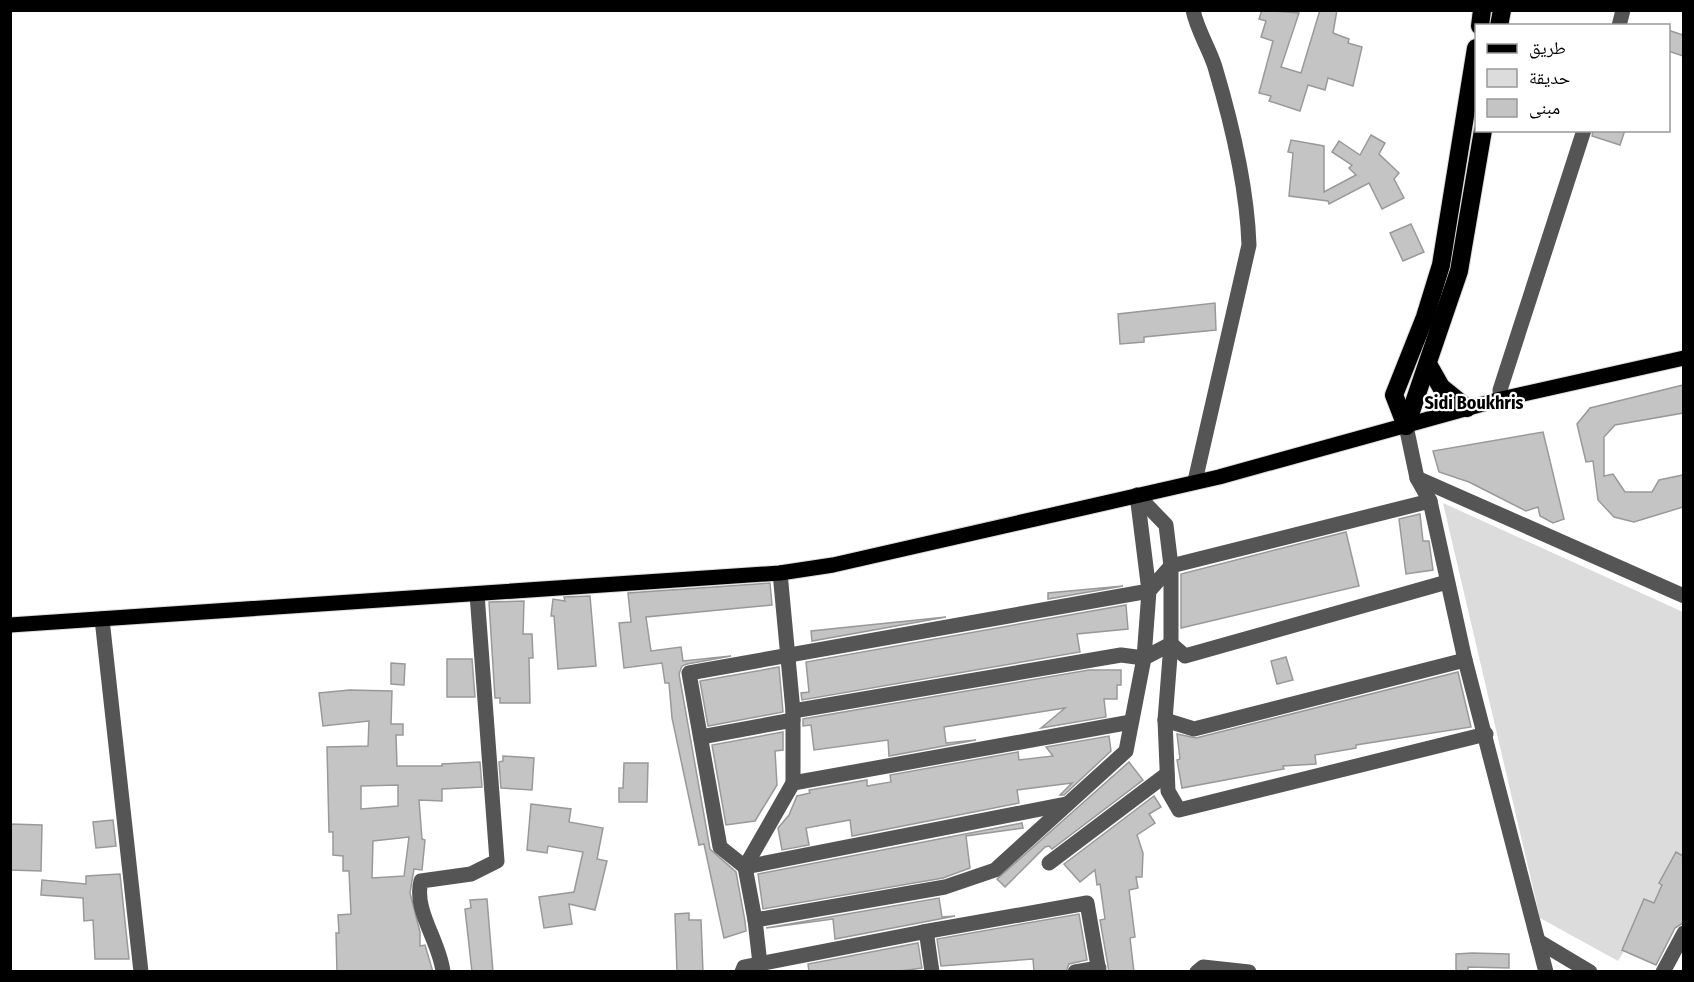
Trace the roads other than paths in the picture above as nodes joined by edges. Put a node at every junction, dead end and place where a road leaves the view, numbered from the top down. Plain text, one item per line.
1 (1192, 10) edge
2 (1475, 54) edge
3 (1483, 132) edge
4 (1583, 132) edge
5 (1683, 357) edge
6 (1428, 364) junction
7 (1501, 399) junction
8 (1467, 408) junction
9 (1406, 426) junction
10 (1417, 478) junction
11 (1195, 481) junction
12 (1137, 495) junction
13 (1430, 501) junction
14 (1171, 566) junction
15 (780, 573) junction
16 (1447, 582) junction
17 (1149, 591) junction
18 (477, 594) junction
19 (1683, 596) edge
20 (102, 619) junction
21 (10, 625) edge
22 (1171, 644) junction
23 (786, 657) junction
24 (1144, 658) junction
25 (1465, 660) junction
26 (793, 715) junction
27 (1165, 720) junction
28 (1131, 722) junction
29 (1486, 734) junction
30 (701, 737) junction
31 (1167, 774) junction
32 (793, 783) junction
33 (1067, 804) junction
34 (1049, 863) dead end
35 (745, 867) junction
36 (755, 920) junction
37 (923, 932) junction
38 (1683, 933) edge
39 (1538, 941) junction
40 (760, 964) junction
41 (1099, 970) edge
42 (141, 972) edge
43 (443, 972) edge
44 (742, 972) edge
45 (932, 972) edge
46 (1075, 972) edge
47 (1197, 972) edge
48 (1249, 972) edge
49 (1546, 972) edge
50 (1590, 972) edge
51 (1663, 972) edge

1 - 11 street
2 - 9 highway
3 - 6 highway
4 - 7 street
5 - 7 main road
6 - 8 highway
6 - 9 highway
7 - 8 main road
8 - 9 main road
9 - 10 street
9 - 11 main road
10 - 13 street
10 - 19 street
11 - 12 main road
12 - 14 street
12 - 15 main road
12 - 17 street
13 - 14 street
13 - 16 street
14 - 17 street
14 - 22 street
15 - 18 main road
15 - 23 street
16 - 22 street
16 - 25 street
17 - 23 street
17 - 24 street
18 - 20 main road
18 - 43 street
20 - 21 main road
20 - 42 street
22 - 24 street
22 - 27 street
23 - 26 street
23 - 30 street
24 - 26 street
24 - 28 street
25 - 27 street
25 - 29 street
26 - 30 street
26 - 32 street
27 - 31 street
28 - 32 street
28 - 33 street
29 - 31 street
29 - 39 street
30 - 35 street
31 - 34 street
32 - 35 street
33 - 35 street
33 - 36 street
35 - 36 street
36 - 40 street
37 - 40 street
37 - 41 street
37 - 45 street
38 - 51 street
39 - 49 street
39 - 50 street
40 - 44 street
41 - 46 street
47 - 48 street

